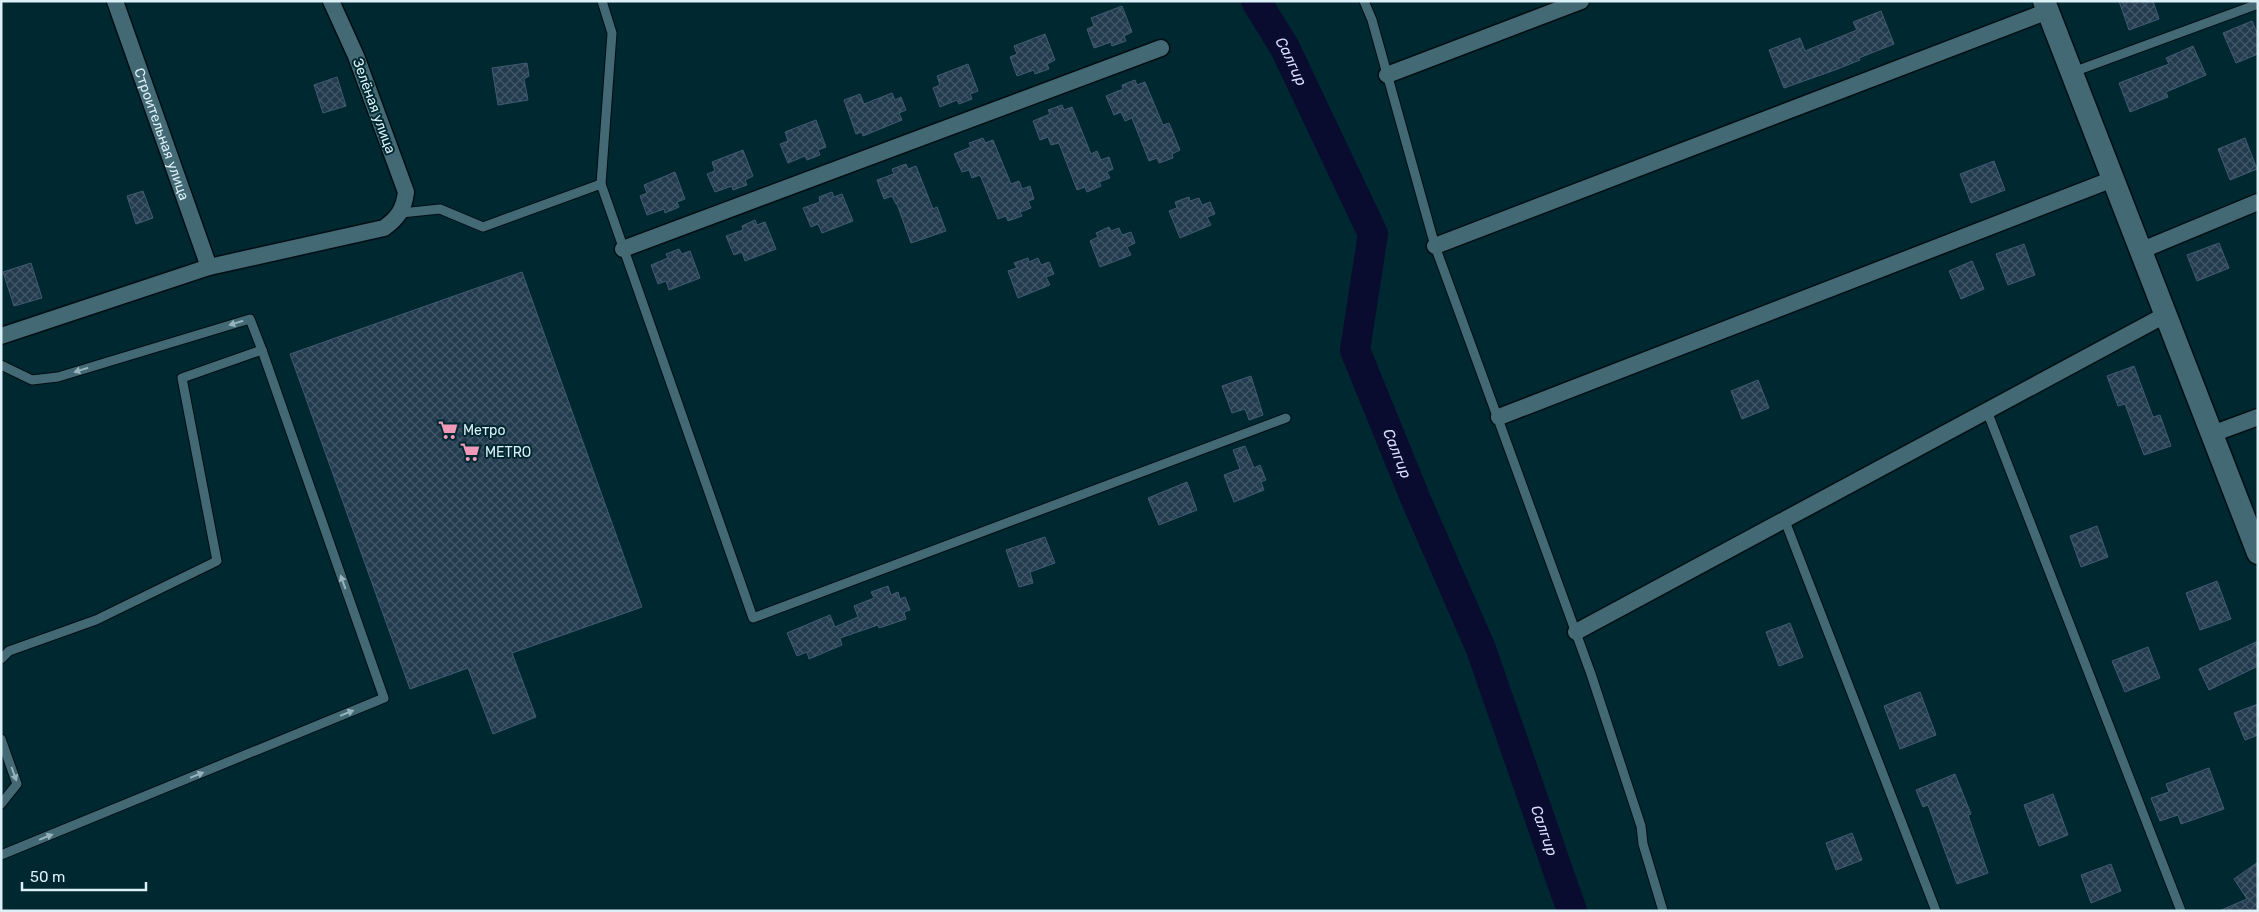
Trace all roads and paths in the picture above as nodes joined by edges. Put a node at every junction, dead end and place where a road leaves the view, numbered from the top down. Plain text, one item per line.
1 (116, 1) edge
2 (332, 1) edge
3 (602, 1) edge
4 (1364, 1) edge
5 (1581, 1) edge
6 (2258, 4) edge
7 (2046, 6) edge
8 (1161, 48) dead end
9 (2072, 73) junction
10 (1388, 74) junction
11 (2113, 179) junction
12 (601, 184) junction
13 (2258, 202) edge
14 (400, 213) junction
15 (1435, 246) junction
16 (623, 249) junction
17 (2140, 251) junction
18 (209, 267) junction
19 (2165, 315) junction
20 (1, 335) edge
21 (262, 350) junction
22 (1, 365) edge
23 (1987, 411) junction
24 (1499, 417) junction
25 (2258, 417) edge
26 (1286, 418) dead end
27 (2212, 434) junction
28 (1785, 520) junction
29 (2258, 553) edge
30 (1576, 632) junction
31 (1, 659) edge
32 (1, 739) edge
33 (1, 804) edge
34 (1, 856) edge
35 (1663, 911) edge
36 (1936, 911) edge
37 (2181, 911) edge

1 - 18 street, Строительная улица
2 - 14 street, Зелёная улица
3 - 12 lane
4 - 10 lane
5 - 10 street
6 - 9 lane
7 - 9 main road
7 - 15 street
8 - 16 street
9 - 11 main road
10 - 15 lane
11 - 17 main road
11 - 24 street
12 - 14 lane
12 - 16 lane
13 - 17 street
14 - 18 street
15 - 24 lane
16 - 26 lane
17 - 19 main road
18 - 20 street
19 - 23 street
19 - 27 main road
21 -> 22 lane
21 - 31 lane
34 -> 21 lane
23 - 28 street
23 - 37 lane
24 - 30 lane
25 - 27 street
27 - 29 main road
28 - 30 street
28 - 36 lane
30 - 35 lane
32 -> 33 lane

